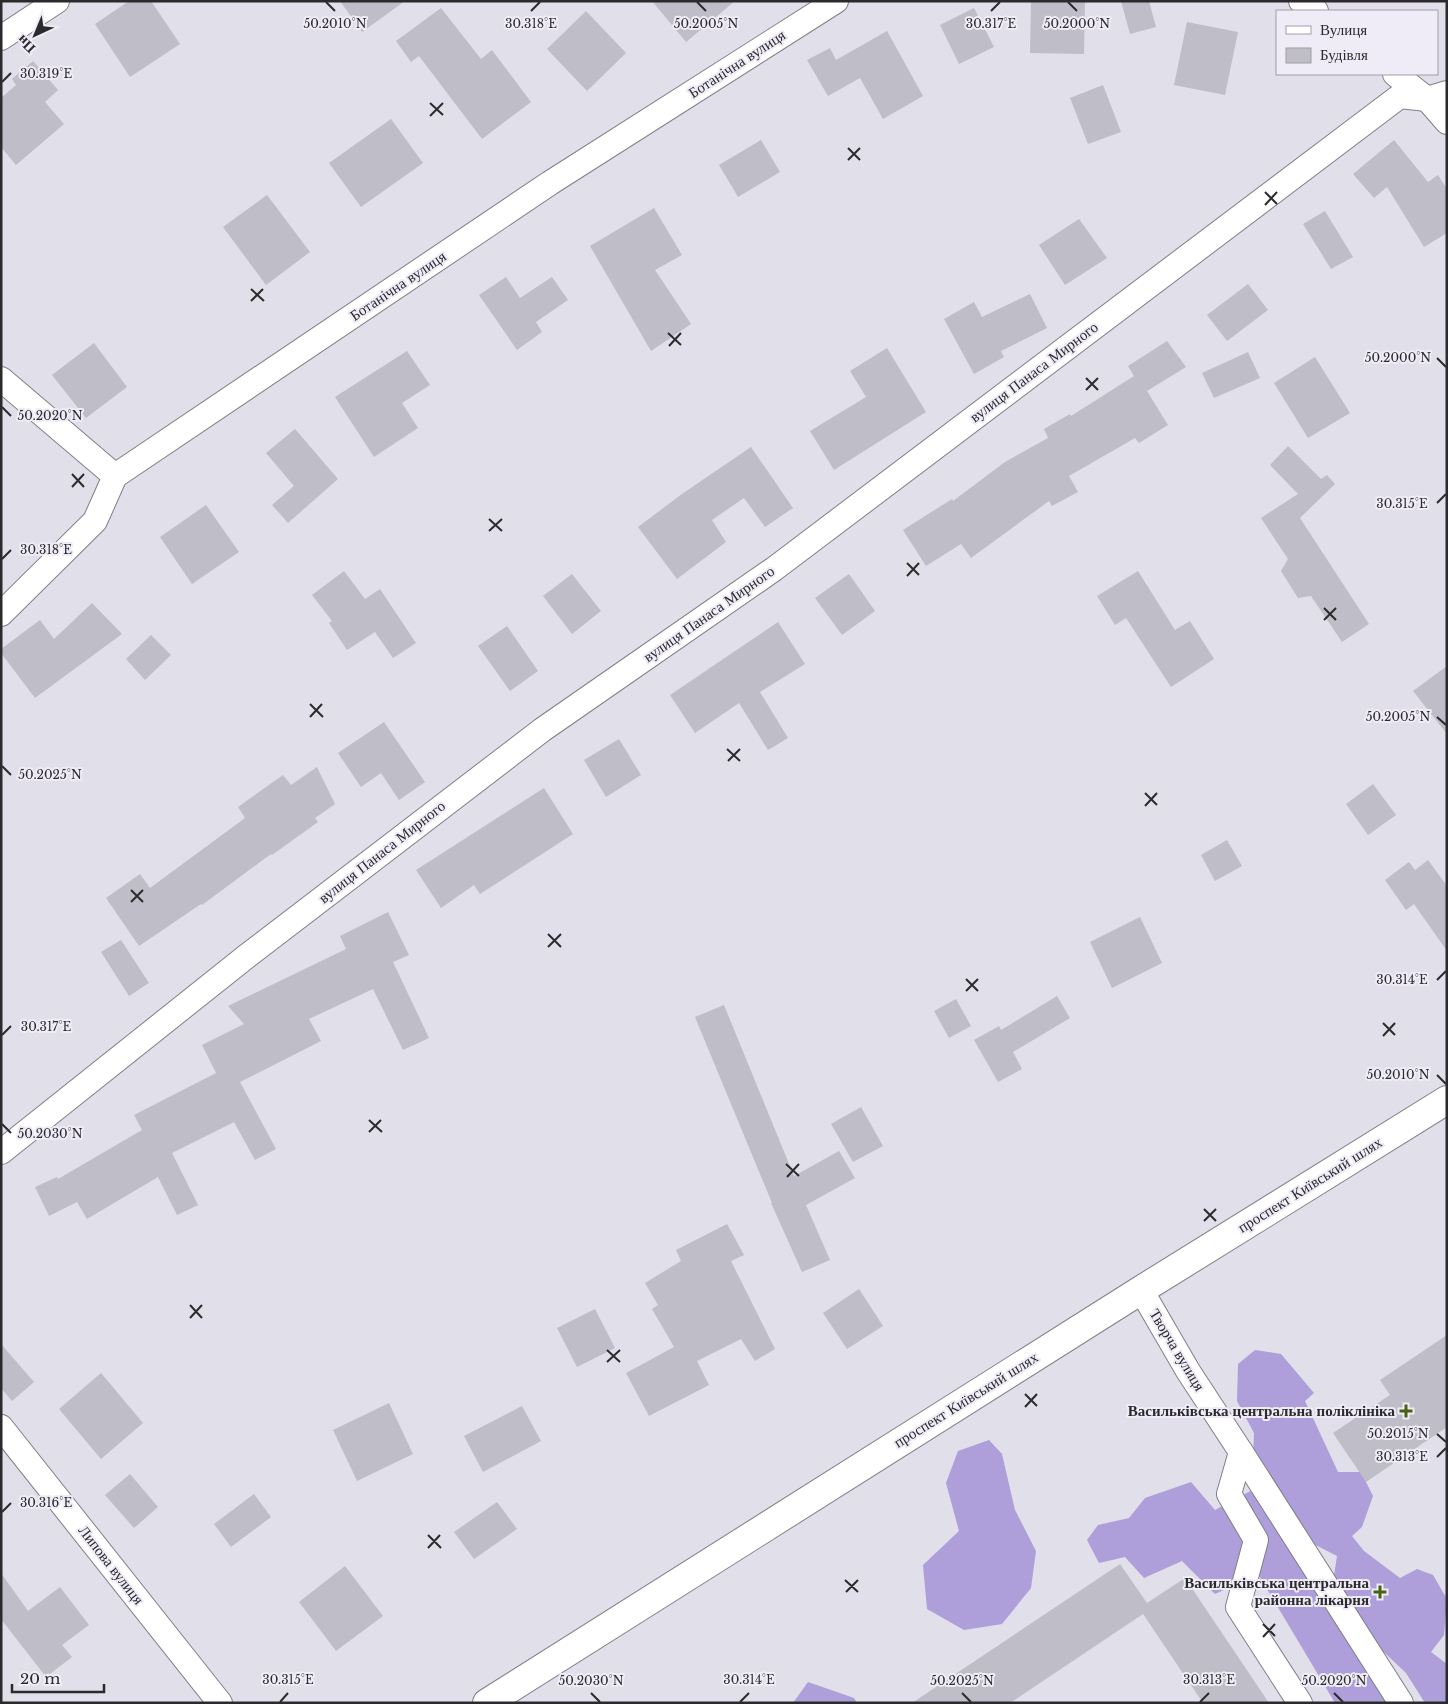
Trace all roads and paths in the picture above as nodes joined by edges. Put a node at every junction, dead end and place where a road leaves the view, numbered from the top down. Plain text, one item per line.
1 (57, 1) edge
2 (836, 1) edge
3 (1301, 1) edge
4 (1314, 10) edge
5 (1, 38) edge
6 (1397, 75) edge
7 (1437, 96) edge
8 (1447, 122) edge
9 (1, 380) edge
10 (115, 476) junction
11 (1, 614) edge
12 (1447, 1100) edge
13 (1, 1152) edge
14 (1141, 1290) junction
15 (1, 1427) edge
16 (1241, 1452) junction
17 (220, 1703) edge
18 (487, 1703) edge
19 (1300, 1703) edge
20 (1401, 1703) edge

1 - 5 street
2 - 10 street, Ботанічна вулиця
3 - 4 street
6 - 7 street
7 - 8 street
7 - 13 street, вулиця Панаса Мирного
9 - 10 street
10 - 11 street
12 - 14 main road, проспект Київський шлях
14 - 16 street, Творча вулиця
14 - 18 main road, проспект Київський шлях
15 - 17 street, Липова вулиця
16 - 19 street
16 - 20 street, Творча вулиця

